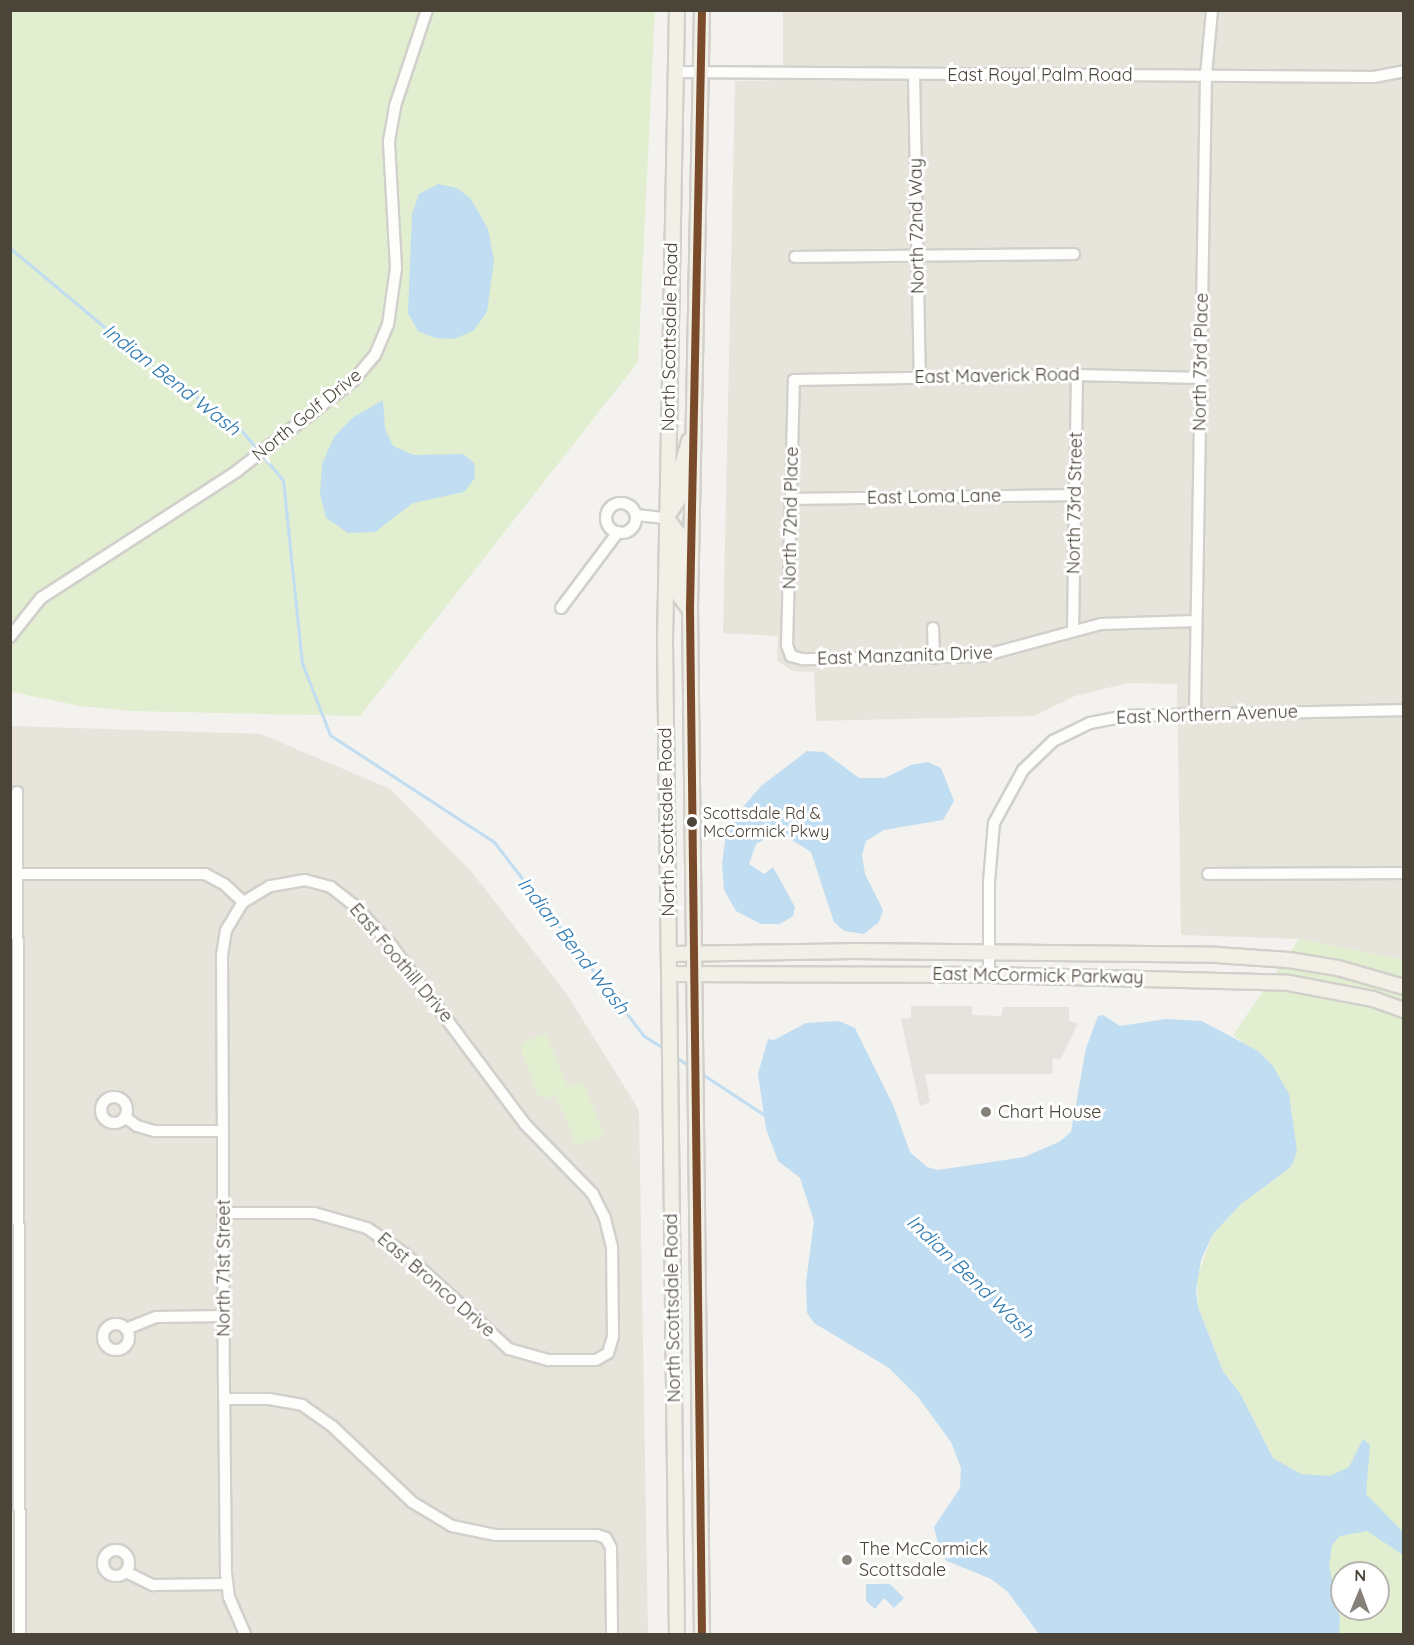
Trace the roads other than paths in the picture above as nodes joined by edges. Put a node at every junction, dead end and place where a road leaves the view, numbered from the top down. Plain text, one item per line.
1 (426, 10) edge
2 (677, 10) edge
3 (702, 10) edge
4 (1212, 10) edge
5 (1404, 71) edge
6 (676, 72) junction
7 (701, 73) junction
8 (914, 75) junction
9 (1206, 75) junction
10 (1074, 254) dead end
11 (918, 255) junction
12 (795, 257) dead end
13 (1077, 375) junction
14 (920, 377) junction
15 (1201, 378) junction
16 (794, 380) joint
17 (694, 421) junction
18 (1076, 495) junction
19 (792, 499) junction
20 (636, 515) junction
21 (666, 518) junction
22 (618, 532) junction
23 (561, 608) dead end
24 (690, 610) junction
25 (1196, 621) junction
26 (933, 628) dead end
27 (1073, 631) junction
28 (10, 637) edge
29 (791, 656) joint
30 (934, 658) junction
31 (1404, 710) edge
32 (1195, 713) junction
33 (16, 792) dead end
34 (1404, 873) edge
35 (15, 874) junction
36 (1208, 874) dead end
37 (243, 902) junction
38 (989, 952) junction
39 (694, 953) junction
40 (669, 954) junction
41 (694, 973) junction
42 (989, 975) junction
43 (668, 977) junction
44 (1381, 980) junction
45 (1404, 987) edge
46 (1373, 999) junction
47 (1404, 1010) edge
48 (125, 1118) dead end
49 (223, 1131) junction
50 (13, 1189) edge
51 (223, 1213) junction
52 (224, 1316) junction
53 (126, 1329) dead end
54 (608, 1353) joint
55 (225, 1399) junction
56 (15, 1462) edge
57 (126, 1572) dead end
58 (227, 1584) junction
59 (20, 1635) edge
60 (244, 1635) edge
61 (612, 1635) edge
62 (677, 1635) edge
63 (702, 1635) edge

1 - 28 street, North Golf Drive
2 - 6 main road, North Scottsdale Road
3 - 7 main road, North Scottsdale Road
4 - 9 street, North 73rd Place
5 - 9 street, East Royal Palm Road
6 - 7 street, East Royal Palm Road
6 - 21 main road, North Scottsdale Road
7 - 8 street, East Royal Palm Road
7 - 17 main road, North Scottsdale Road
8 - 9 street, East Royal Palm Road
8 - 11 street, North 72nd Way
9 - 15 street, North 73rd Place
10 - 11 street
11 - 12 street
11 - 14 street, North 72nd Way
13 - 14 street, East Maverick Road
13 - 15 street, East Maverick Road
13 - 18 street, North 73rd Street
14 - 16 street, East Maverick Road
15 - 25 street, North 73rd Place
16 - 19 street, North 72nd Place
17 - 21 main road
17 - 24 main road, North Scottsdale Road
18 - 19 street, East Loma Lane
18 - 27 street, North 73rd Street
19 - 29 street, North 72nd Place
20 - 21 street
20 - 22 street
20 - 22 street
21 - 24 main road
21 - 40 main road, North Scottsdale Road
22 - 23 street
24 - 39 main road, North Scottsdale Road
25 - 27 street, East Manzanita Drive
25 - 32 street, North 73rd Place
26 - 30 street
27 - 30 street, East Manzanita Drive
29 - 30 street, East Manzanita Drive
31 - 32 street, East Northern Avenue
32 - 38 street, East Northern Avenue
33 - 35 street
34 - 36 street
35 - 37 street
35 - 50 street
37 - 49 street, North 71st Street
37 - 54 street, East Foothill Drive
38 - 39 main road, East McCormick Parkway
38 - 42 street, East Northern Avenue
38 - 44 main road, East McCormick Parkway
39 - 40 main road, East McCormick Parkway
39 - 41 main road, North Scottsdale Road
40 - 43 main road, North Scottsdale Road
41 - 42 main road, East McCormick Parkway
41 - 43 main road, East McCormick Parkway
41 - 63 main road, North Scottsdale Road
42 - 46 main road, East McCormick Parkway
43 - 62 main road, North Scottsdale Road
44 - 45 main road, East McCormick Parkway
44 - 46 main road
46 - 47 main road, East McCormick Parkway
48 - 49 street
49 - 51 street, North 71st Street
50 - 56 street
51 - 52 street, North 71st Street
51 - 54 street, East Bronco Drive
52 - 53 street
52 - 55 street, North 71st Street
55 - 58 street, North 71st Street
55 - 61 street
56 - 59 street
57 - 58 street
58 - 60 street, North 71st Street

